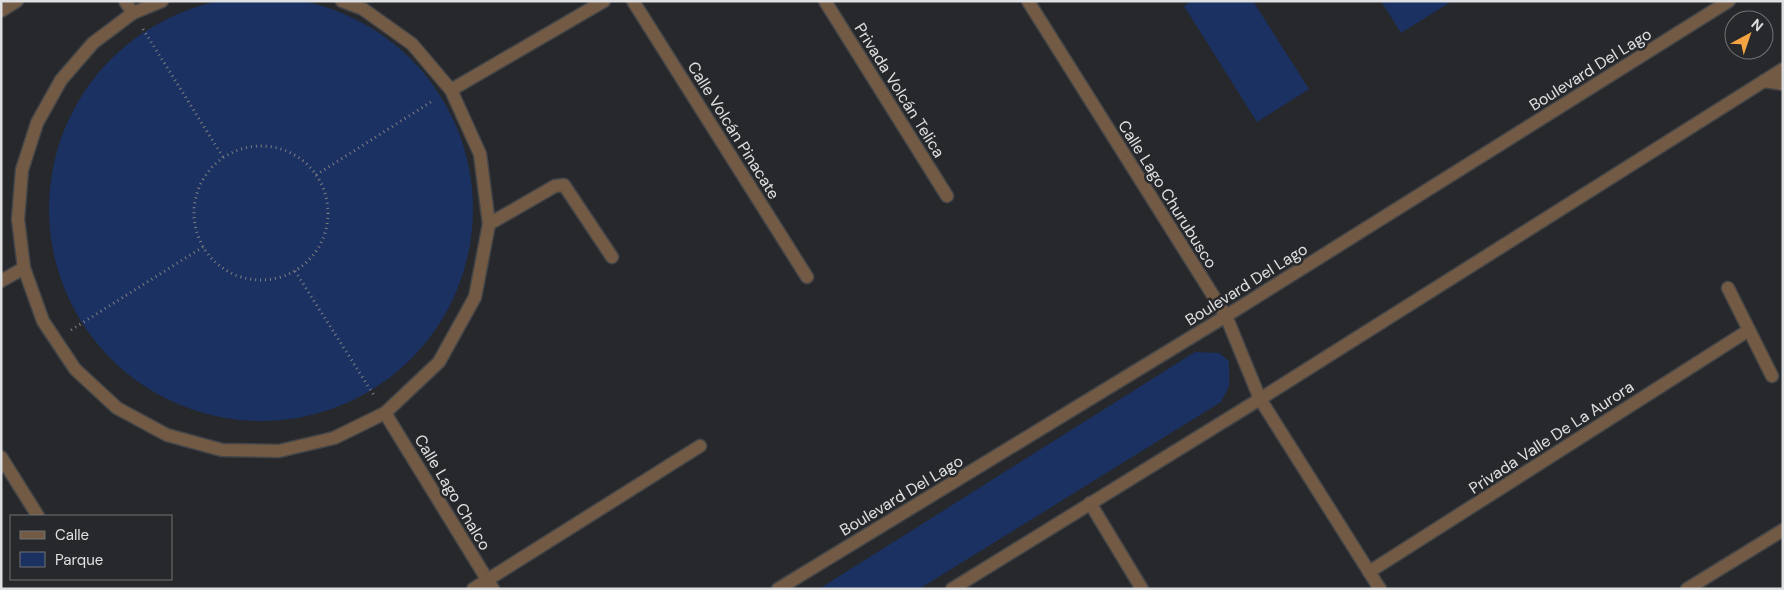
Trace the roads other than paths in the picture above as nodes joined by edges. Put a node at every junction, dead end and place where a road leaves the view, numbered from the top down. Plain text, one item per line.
1 (18, 1) edge
2 (125, 1) edge
3 (162, 1) edge
4 (342, 1) edge
5 (604, 1) edge
6 (633, 1) edge
7 (825, 1) edge
8 (1028, 1) edge
9 (1729, 1) edge
10 (1, 11) edge
11 (133, 14) junction
12 (1783, 69) edge
13 (1764, 81) junction
14 (1783, 84) edge
15 (451, 90) junction
16 (947, 196) dead end
17 (489, 224) junction
18 (612, 257) dead end
19 (24, 268) junction
20 (807, 277) dead end
21 (1, 281) edge
22 (1728, 288) dead end
23 (1226, 316) junction
24 (1750, 330) junction
25 (1772, 376) dead end
26 (1260, 399) junction
27 (385, 412) junction
28 (700, 446) dead end
29 (1, 456) edge
30 (1090, 503) junction
31 (37, 515) edge
32 (1783, 530) edge
33 (1369, 572) junction
34 (490, 584) edge
35 (473, 589) edge
36 (778, 589) edge
37 (952, 589) edge
38 (1142, 589) edge
39 (1380, 589) edge
40 (1687, 589) edge

1 - 10 street
2 - 11 street
3 - 11 street
4 - 15 street
5 - 15 street
6 - 20 street, Calle Volcán Pinacate
7 - 16 street, Privada Volcán Telica
8 - 23 street, Calle Lago Churubusco
9 - 23 street, Boulevard Del Lago
11 - 19 street
12 - 13 street
13 - 14 street
13 - 26 street
15 - 17 street
17 - 18 street
17 - 27 street
19 - 21 street
19 - 27 street
22 - 24 street
23 - 26 street, Calle Lago Churubusco
23 - 36 street, Boulevard Del Lago
24 - 25 street
24 - 33 street, Privada Valle De La Aurora
26 - 30 street
26 - 33 street, Calle Lago Churubusco
27 - 34 street, Calle Lago Chalco
28 - 34 street
29 - 31 street
30 - 37 street
30 - 38 street
32 - 40 street
33 - 39 street, Calle Lago Churubusco
34 - 35 street

